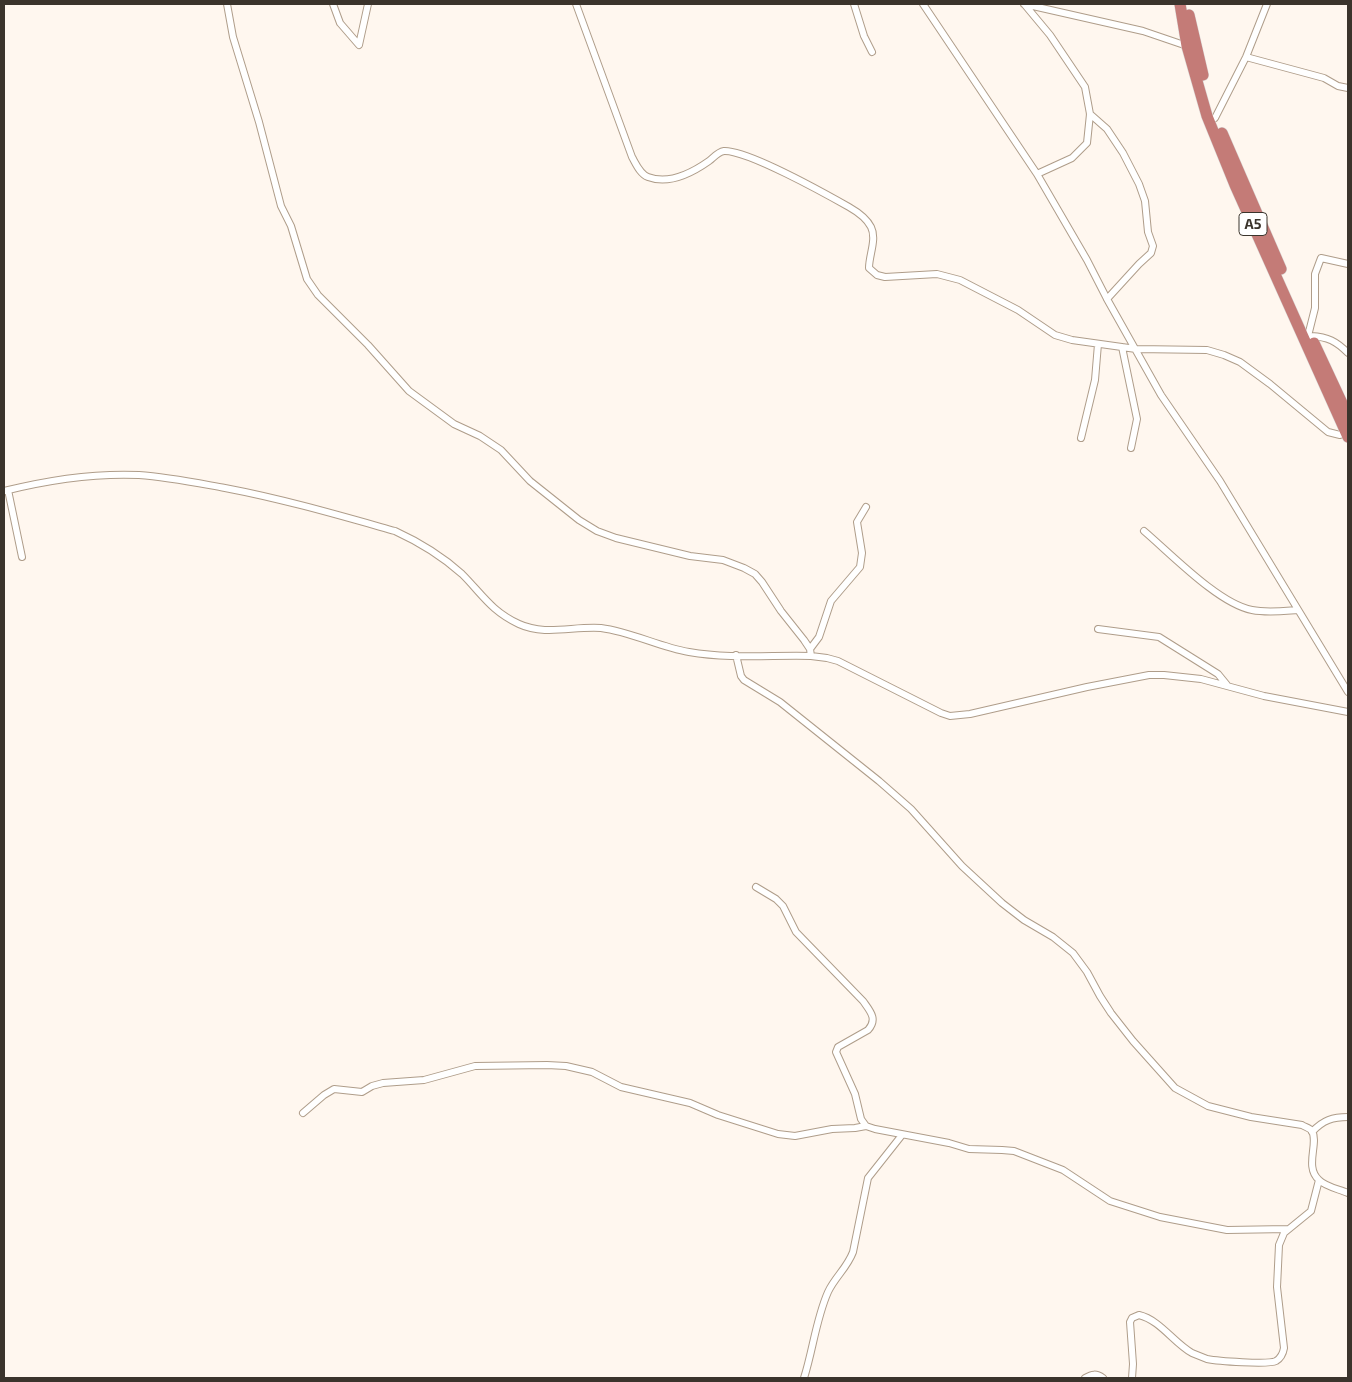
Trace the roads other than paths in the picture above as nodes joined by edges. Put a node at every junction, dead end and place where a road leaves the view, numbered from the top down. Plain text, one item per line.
1 (226, 4) edge
2 (333, 4) edge
3 (368, 4) edge
4 (576, 4) edge
5 (854, 4) edge
6 (923, 4) edge
7 (1024, 4) edge
8 (1180, 4) edge
9 (1188, 4) edge
10 (1267, 4) edge
11 (1187, 46) junction
12 (872, 52) dead end
13 (1246, 57) junction
14 (1348, 88) edge
15 (1090, 114) junction
16 (1215, 118) junction
17 (1037, 174) junction
18 (1348, 264) edge
19 (1107, 299) junction
20 (1311, 340) junction
21 (1098, 344) junction
22 (1122, 347) junction
23 (1136, 349) junction
24 (1348, 353) edge
25 (1322, 371) junction
26 (1348, 416) edge
27 (1347, 435) edge
28 (1081, 438) dead end
29 (1131, 448) dead end
30 (6, 491) edge
31 (866, 507) dead end
32 (1144, 531) dead end
33 (22, 557) dead end
34 (1298, 610) junction
35 (1098, 629) dead end
36 (810, 652) junction
37 (736, 655) junction
38 (1227, 685) junction
39 (1348, 692) edge
40 (1348, 712) edge
41 (756, 887) dead end
42 (303, 1113) dead end
43 (1348, 1117) edge
44 (866, 1126) junction
45 (1312, 1132) junction
46 (902, 1135) junction
47 (1319, 1180) junction
48 (1348, 1193) edge
49 (1288, 1229) junction
50 (804, 1378) edge
51 (1085, 1378) edge
52 (1103, 1378) edge
53 (1132, 1378) edge

1 - 36 street
2 - 3 street
4 - 21 street
5 - 12 street
6 - 17 street
7 - 11 street
7 - 15 street
8 - 11 highway, A5
9 - 16 highway, A5
10 - 13 street
11 - 20 highway, A5
13 - 14 street
13 - 16 street
15 - 17 street
15 - 19 street
16 - 20 highway, A5
17 - 19 street
18 - 20 street
19 - 23 street
20 - 24 street
20 - 25 highway, A5
21 - 22 street
21 - 28 street
22 - 23 street
22 - 29 street
23 - 27 street
23 - 34 street
25 - 26 highway, A5
25 - 27 highway, A5
30 - 33 street
30 - 37 street
31 - 36 street
32 - 34 street
34 - 39 street
35 - 38 street
36 - 37 street
36 - 38 street
37 - 45 street
38 - 40 street
41 - 44 street
42 - 44 street
43 - 45 street
44 - 46 street
45 - 47 street
46 - 49 street
46 - 50 street
47 - 48 street
47 - 49 street
49 - 53 street
51 - 52 street

